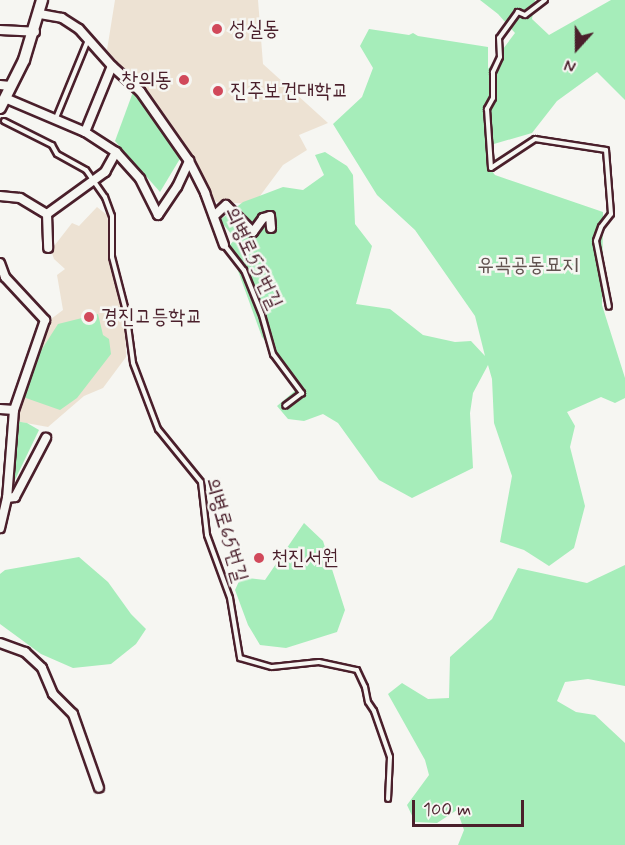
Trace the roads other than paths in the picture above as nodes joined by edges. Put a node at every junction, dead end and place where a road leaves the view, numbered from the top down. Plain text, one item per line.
1 (42, 0) edge
2 (545, 0) edge
3 (40, 14) junction
4 (0, 30) edge
5 (35, 32) junction
6 (88, 40) junction
7 (112, 66) junction
8 (5, 86) edge
9 (2, 103) edge
10 (56, 118) junction
11 (4, 121) dead end
12 (85, 132) junction
13 (116, 152) junction
14 (189, 161) junction
15 (92, 181) junction
16 (0, 196) edge
17 (47, 214) junction
18 (214, 216) junction
19 (271, 228) dead end
20 (224, 245) joint
21 (48, 248) dead end
22 (0, 263) edge
23 (2, 279) edge
24 (609, 307) dead end
25 (285, 406) dead end
26 (0, 409) edge
27 (14, 410) junction
28 (46, 438) dead end
29 (7, 498) junction
30 (0, 528) edge
31 (0, 643) edge
32 (99, 788) dead end
33 (388, 800) dead end

1 - 3 street
2 - 24 lane
3 - 5 street
3 - 6 street, 의병로55번길
4 - 5 street
5 - 8 street
6 - 7 street, 의병로55번길
6 - 10 lane
7 - 12 street
7 - 14 street, 의병로55번길
8 - 9 street
9 - 10 street
10 - 12 street
11 - 15 lane, 의병로65번길
12 - 13 street
13 - 14 street
13 - 15 street
14 - 18 street, 의병로55번길
15 - 17 street
15 - 33 lane, 의병로65번길
16 - 17 street
17 - 21 street
18 - 19 street
18 - 20 street, 의병로55번길
20 - 25 lane, 의병로55번길
22 - 23 street
23 - 27 street
26 - 27 street
27 - 29 street
28 - 29 street
29 - 30 street
31 - 32 street

